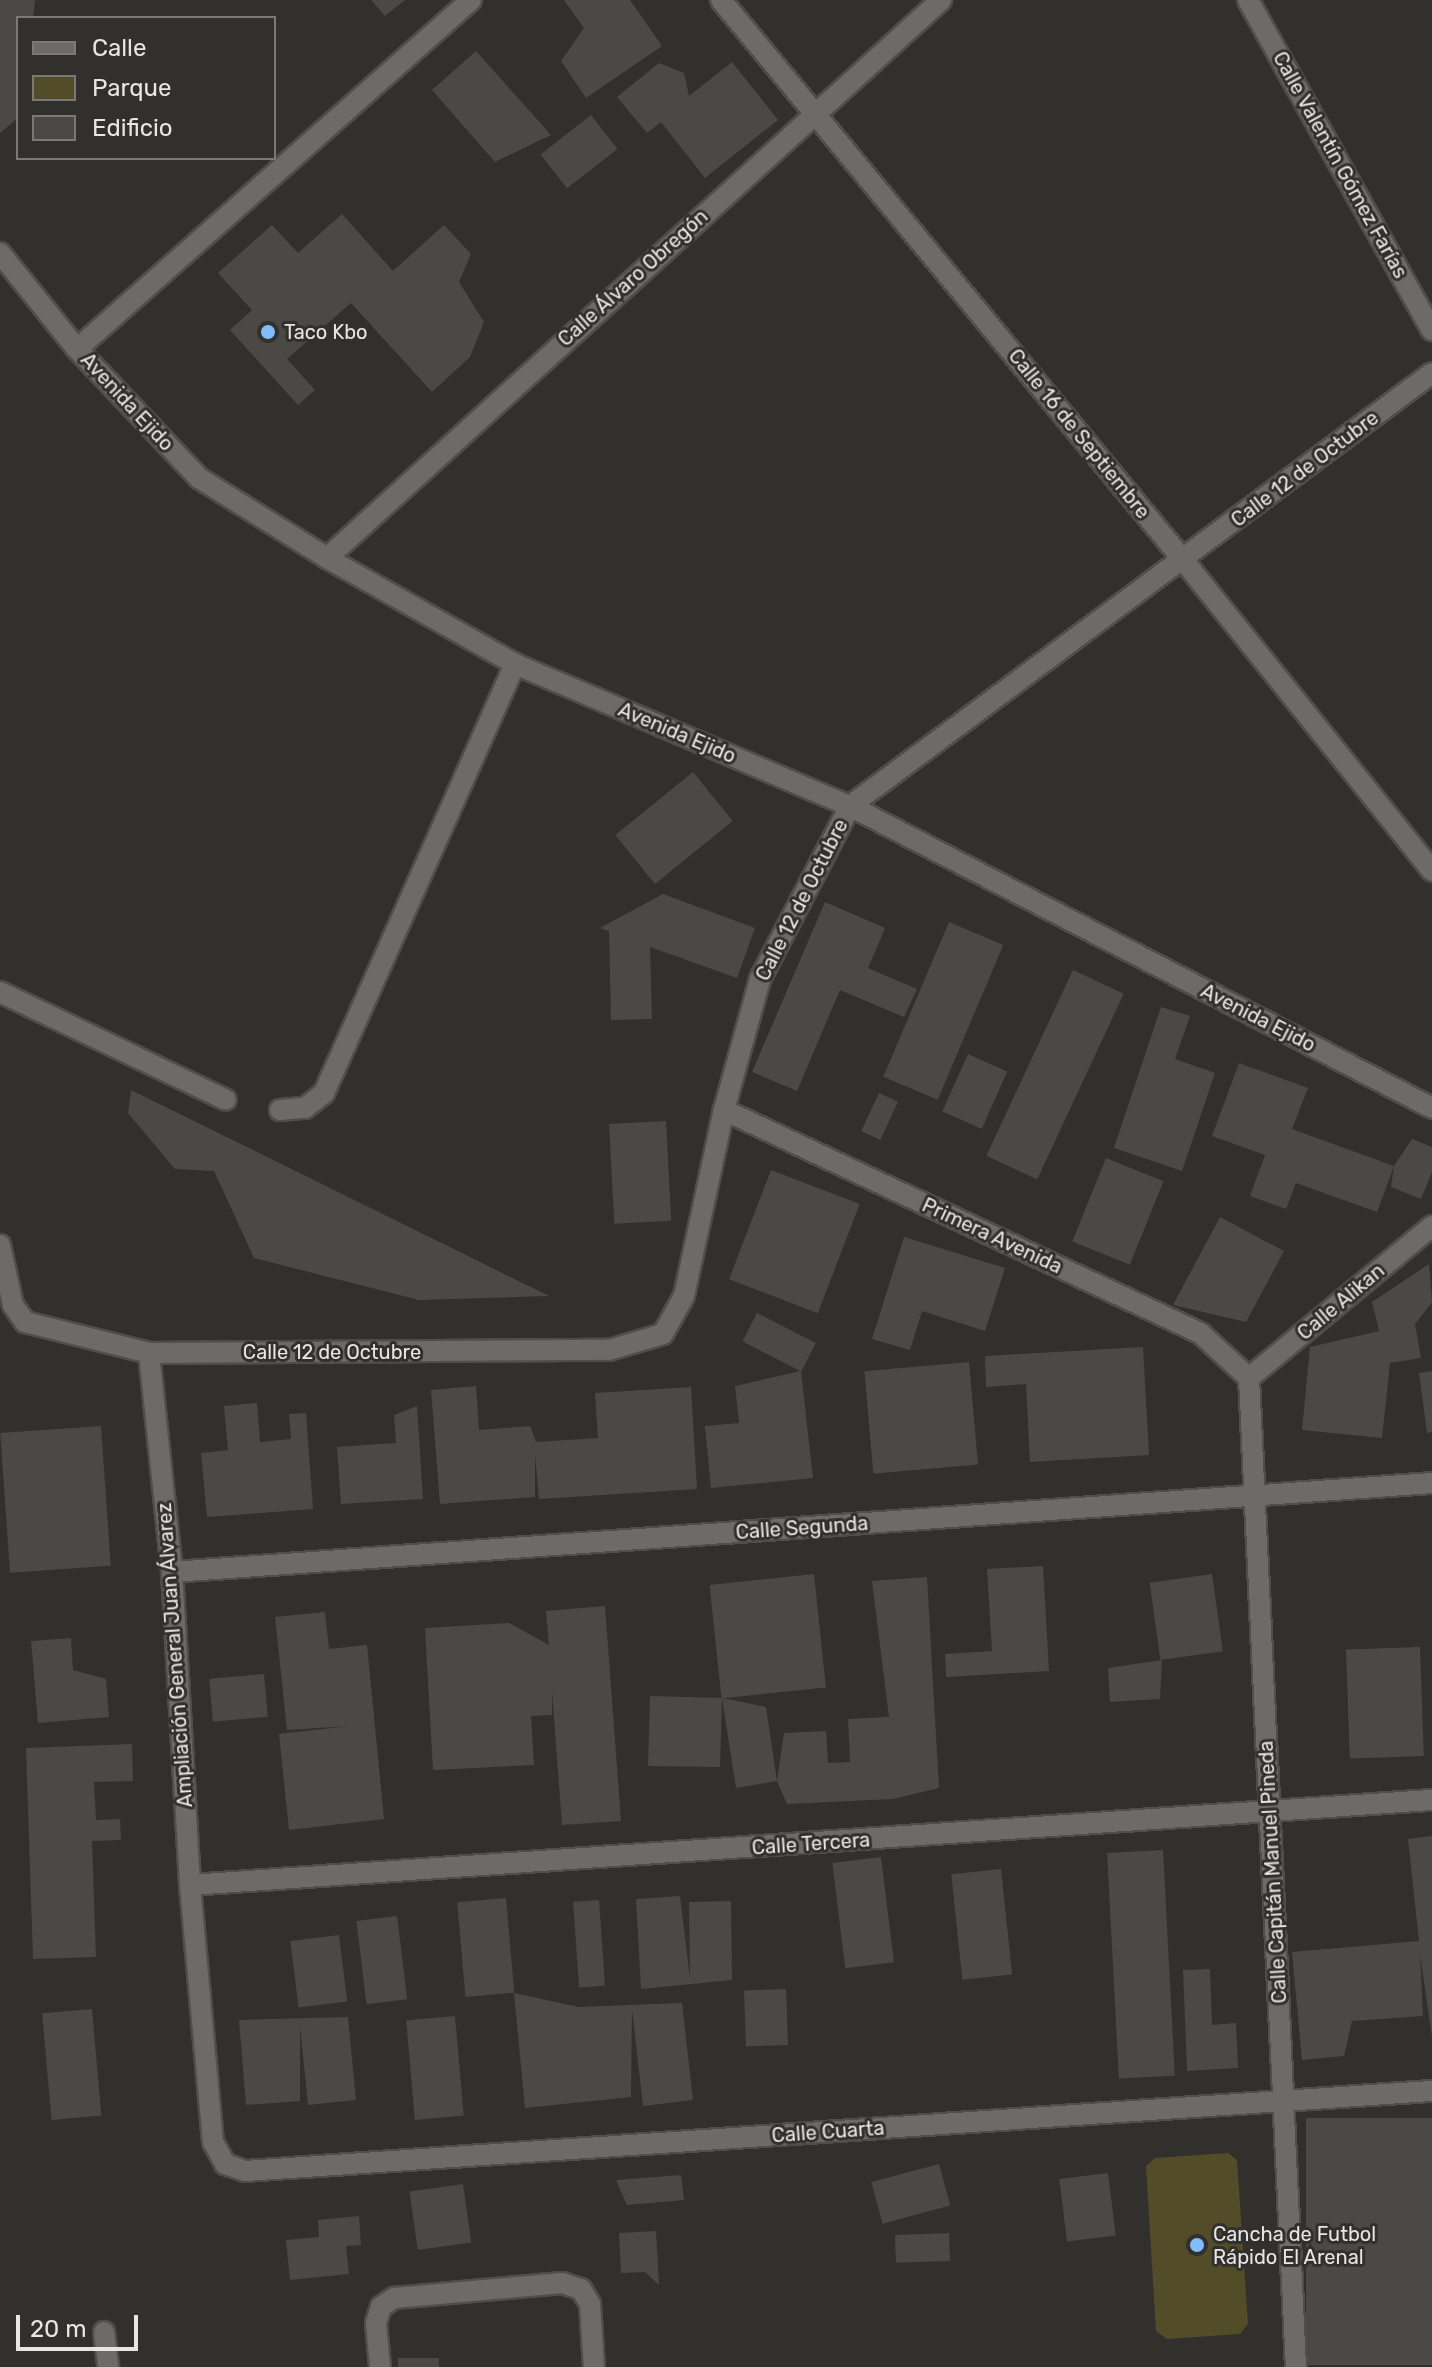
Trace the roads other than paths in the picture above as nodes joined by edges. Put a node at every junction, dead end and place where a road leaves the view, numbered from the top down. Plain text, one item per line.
1 (471, 0) edge
2 (721, 0) edge
3 (941, 0) edge
4 (1248, 0) edge
5 (814, 112) junction
6 (0, 253) edge
7 (1432, 330) edge
8 (77, 349) junction
9 (1432, 373) edge
10 (327, 558) junction
11 (1184, 561) junction
12 (515, 664) junction
13 (850, 806) junction
14 (1432, 871) edge
15 (0, 992) edge
16 (226, 1100) dead end
17 (1432, 1108) edge
18 (280, 1110) dead end
19 (724, 1110) junction
20 (1432, 1226) edge
21 (0, 1245) edge
22 (149, 1353) junction
23 (1249, 1378) junction
24 (1432, 1483) edge
25 (1255, 1497) junction
26 (172, 1572) junction
27 (1432, 1800) edge
28 (1270, 1815) junction
29 (190, 1885) junction
30 (1432, 2091) edge
31 (1284, 2102) junction
32 (225, 2164) joint
33 (104, 2332) dead end
34 (108, 2367) edge
35 (380, 2367) edge
36 (594, 2367) edge
37 (1296, 2367) edge

1 - 8 street
2 - 5 street, Calle 16 de Septiembre
3 - 5 street, Calle Álvaro Obregón
4 - 7 street, Calle Valentín Gómez Farías
5 - 10 street, Calle Álvaro Obregón
5 - 11 street, Calle 16 de Septiembre
6 - 8 street, Avenida Ejido
8 - 10 street, Avenida Ejido
9 - 11 street, Calle 12 de Octubre
10 - 12 street, Avenida Ejido
11 - 13 street, Calle 12 de Octubre
11 - 14 street, Calle 16 de Septiembre
12 - 13 street, Avenida Ejido
12 - 18 street
13 - 17 street, Avenida Ejido
13 - 19 street, Calle 12 de Octubre
15 - 16 street
19 - 22 street, Calle 12 de Octubre
19 - 23 street, Primera Avenida
20 - 23 street, Calle Alikan
21 - 22 street
22 - 26 street, Ampliación General Juan Álvarez
23 - 25 street, Calle Capitán Manuel Pineda
24 - 25 street, Calle Segunda
25 - 26 street, Calle Segunda
25 - 28 street, Calle Capitán Manuel Pineda
26 - 29 street, Ampliación General Juan Álvarez
27 - 28 street, Calle Tercera
28 - 29 street, Calle Tercera
28 - 31 street, Calle Capitán Manuel Pineda
29 - 32 street, Ampliación General Juan Álvarez
30 - 31 street, Calle Cuarta
31 - 32 street, Calle Cuarta
31 - 37 street, Calle Capitán Manuel Pineda
33 - 34 street
35 - 36 street

